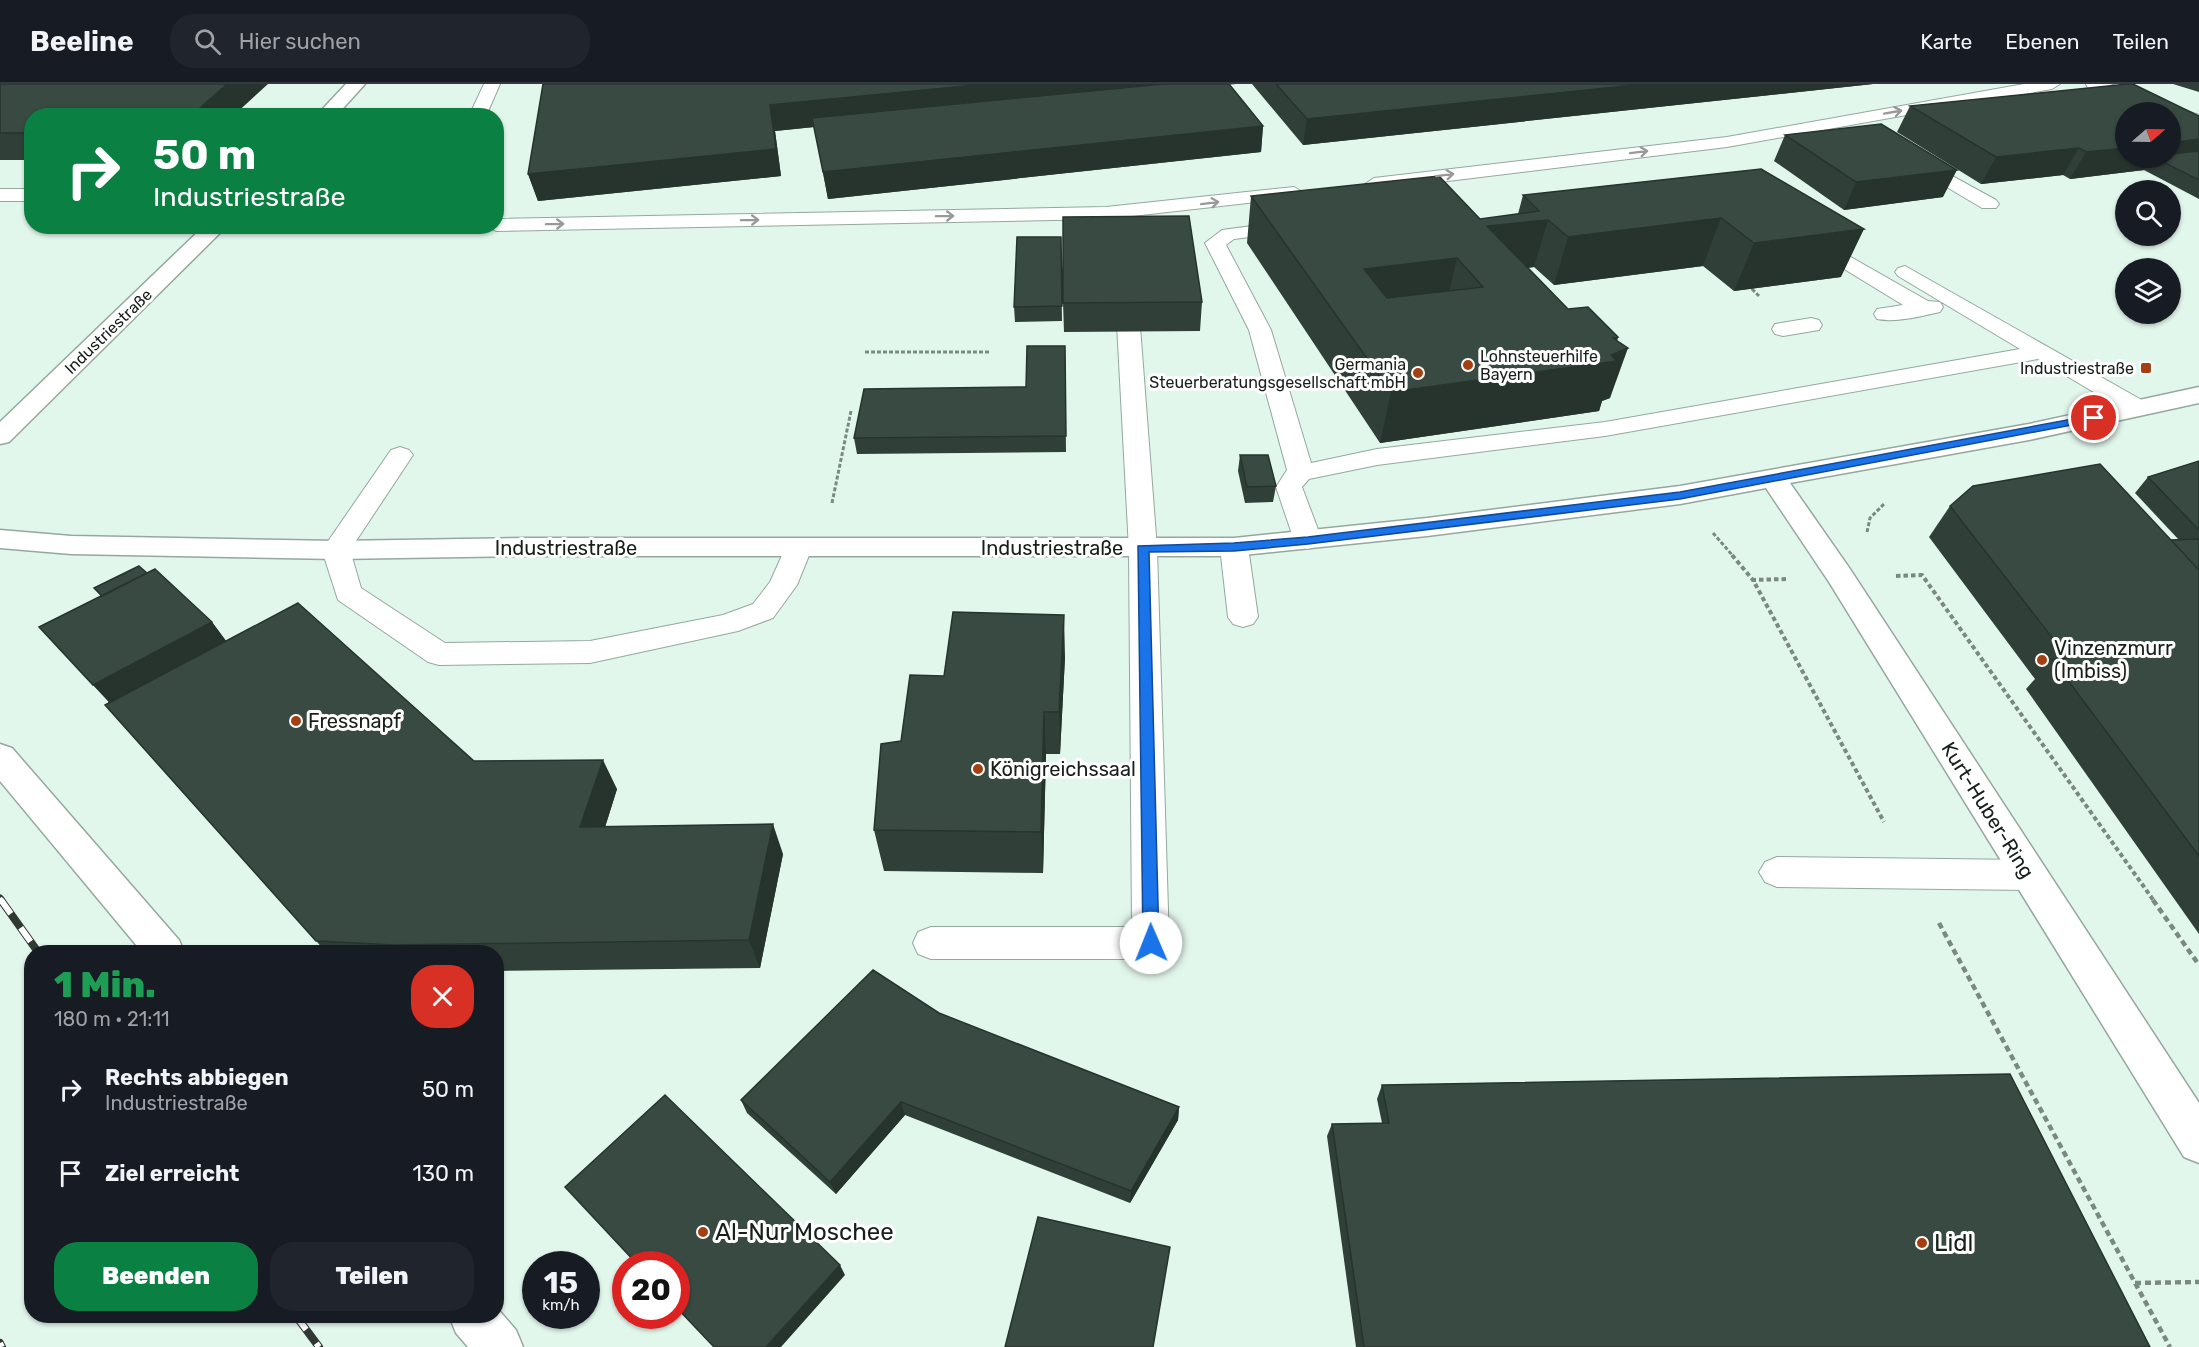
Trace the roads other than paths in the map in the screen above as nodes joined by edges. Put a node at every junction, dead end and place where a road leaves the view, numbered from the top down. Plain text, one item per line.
1 (356, 84) edge
2 (492, 84) edge
3 (2052, 84) edge
4 (2094, 84) edge
5 (333, 108) edge
6 (481, 108) edge
7 (1846, 120) junction
8 (2199, 121) edge
9 (1875, 137) edge
10 (1895, 148) edge
11 (1351, 186) edge
12 (1316, 190) edge
13 (0, 195) edge
14 (24, 195) edge
15 (1989, 204) dead end
16 (1122, 212) junction
17 (1817, 221) edge
18 (504, 225) edge
19 (1311, 225) edge
20 (1797, 232) edge
21 (209, 234) edge
22 (1123, 235) edge
23 (1846, 238) dead end
24 (1125, 259) edge
25 (1885, 261) dead end
26 (1960, 304) junction
27 (1924, 308) junction
28 (1885, 314) dead end
29 (1810, 325) dead end
30 (1783, 329) dead end
31 (2041, 352) junction
32 (2199, 395) edge
33 (2138, 408) junction
34 (0, 436) edge
35 (400, 455) dead end
36 (1301, 473) junction
37 (1774, 480) junction
38 (1308, 540) junction
39 (2, 544) edge
40 (1234, 547) junction
41 (810, 548) junction
42 (1143, 549) junction
43 (336, 550) junction
44 (1242, 617) dead end
45 (0, 757) edge
46 (1777, 872) dead end
47 (2028, 875) junction
48 (931, 943) dead end
49 (159, 945) edge
50 (2199, 1142) edge
51 (478, 1323) edge
52 (499, 1347) edge

1 - 5 street
2 - 6 lane
7 -> 3 lane
4 - 8 lane
7 - 9 lane
11 -> 7 lane
10 - 15 lane
16 -> 12 lane
13 - 14 lane
18 -> 16 lane
16 - 22 lane
17 - 23 lane
19 - 36 lane
20 - 27 lane
21 - 34 street, Industriestraße
24 - 42 lane
25 - 26 lane
26 - 27 lane
26 - 31 lane
27 - 28 lane
29 - 30 lane
31 - 33 lane
31 - 36 lane
32 - 33 street, Industriestraße
33 - 37 street, Industriestraße
35 - 43 lane
36 - 38 lane
37 - 38 street, Industriestraße
37 - 47 street, Kurt-Huber-Ring
38 - 40 street, Industriestraße
39 - 43 street, Industriestraße
40 - 42 street, Industriestraße
40 - 44 lane
41 - 42 street, Industriestraße
41 - 43 street, Industriestraße
41 - 43 lane
42 - 48 lane
45 - 49 street
46 - 47 lane
47 - 50 street, Kurt-Huber-Ring
51 - 52 street

